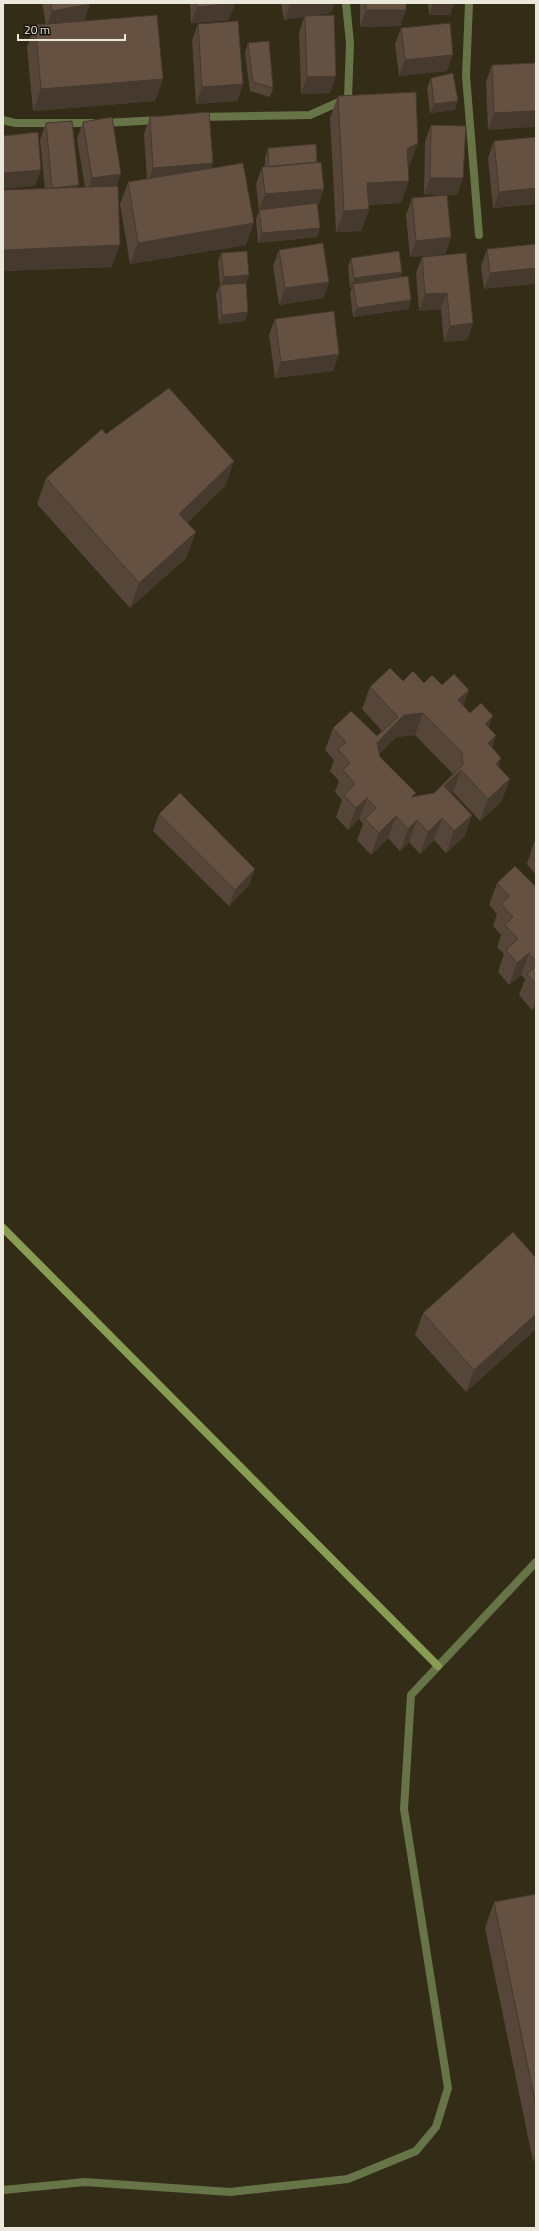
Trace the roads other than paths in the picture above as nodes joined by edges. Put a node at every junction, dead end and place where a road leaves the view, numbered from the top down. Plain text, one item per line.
1 (346, 3) edge
2 (469, 3) edge
3 (190, 118) edge
4 (167, 119) edge
5 (3, 120) edge
6 (479, 234) dead end
7 (3, 1228) edge
8 (536, 1562) edge
9 (438, 1666) junction
10 (3, 2190) edge

1 - 3 street
2 - 6 street
4 - 5 street
7 - 9 street
8 - 9 street
9 - 10 street

